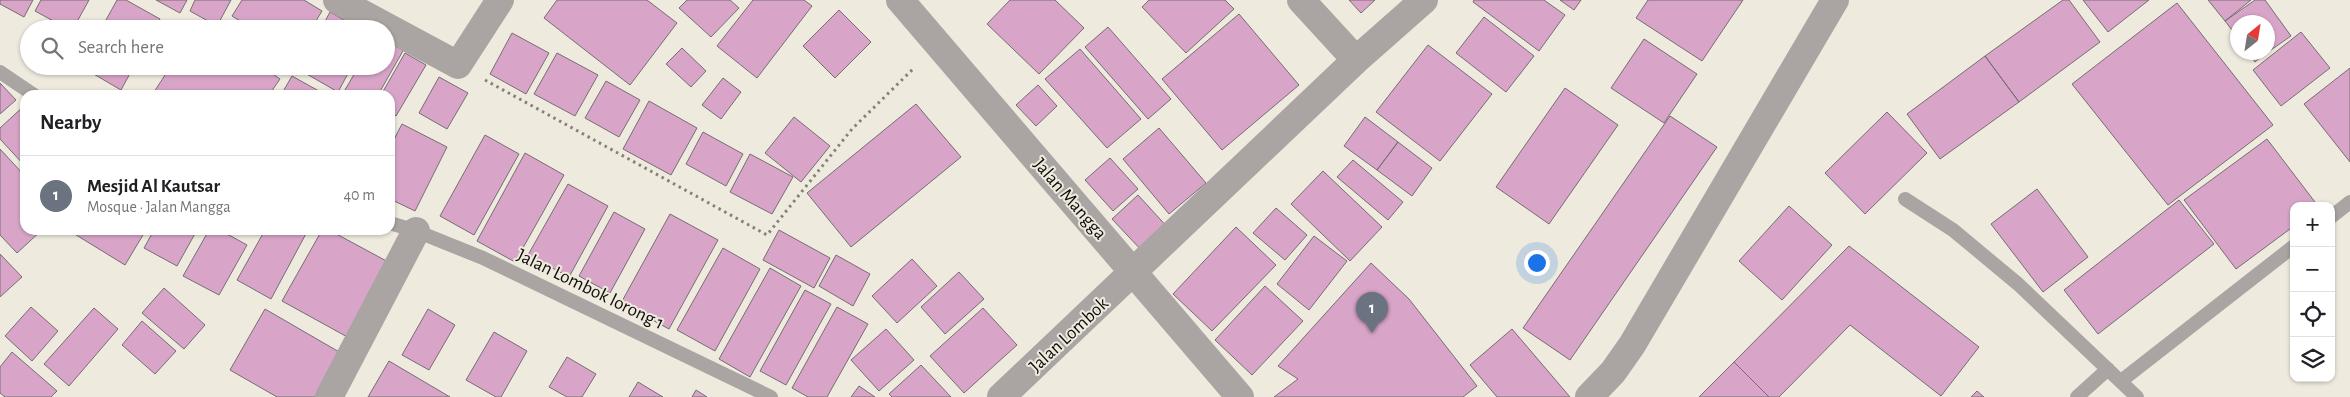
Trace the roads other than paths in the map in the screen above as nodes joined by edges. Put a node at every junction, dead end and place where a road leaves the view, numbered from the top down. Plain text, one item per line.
1 (337, 0) edge
2 (500, 0) edge
3 (900, 0) edge
4 (1301, 0) edge
5 (1424, 0) edge
6 (1835, 0) edge
7 (374, 20) edge
8 (395, 31) edge
9 (1356, 60) junction
10 (0, 72) edge
11 (27, 90) edge
12 (1905, 199) dead end
13 (2350, 202) edge
14 (2335, 214) edge
15 (395, 224) edge
16 (416, 230) junction
17 (2293, 247) edge
18 (1135, 272) junction
19 (2108, 368) junction
20 (2121, 381) junction
21 (1237, 393) edge
22 (330, 397) edge
23 (771, 397) edge
24 (1001, 397) edge
25 (1589, 397) edge
26 (2077, 397) edge
27 (2137, 397) edge

1 - 7 street
2 - 8 street
3 - 18 street, Jalan Mangga
4 - 9 street
5 - 9 street, Jalan Lombok
6 - 25 street
9 - 18 street, Jalan Lombok
10 - 11 lane
12 - 19 lane
13 - 14 lane
15 - 16 lane, Jalan Lombok lorong 1
16 - 22 street
16 - 23 lane, Jalan Lombok lorong 1
17 - 20 lane
18 - 21 street, Jalan Mangga
18 - 24 street, Jalan Lombok
19 - 20 lane
19 - 26 lane
20 - 27 lane

